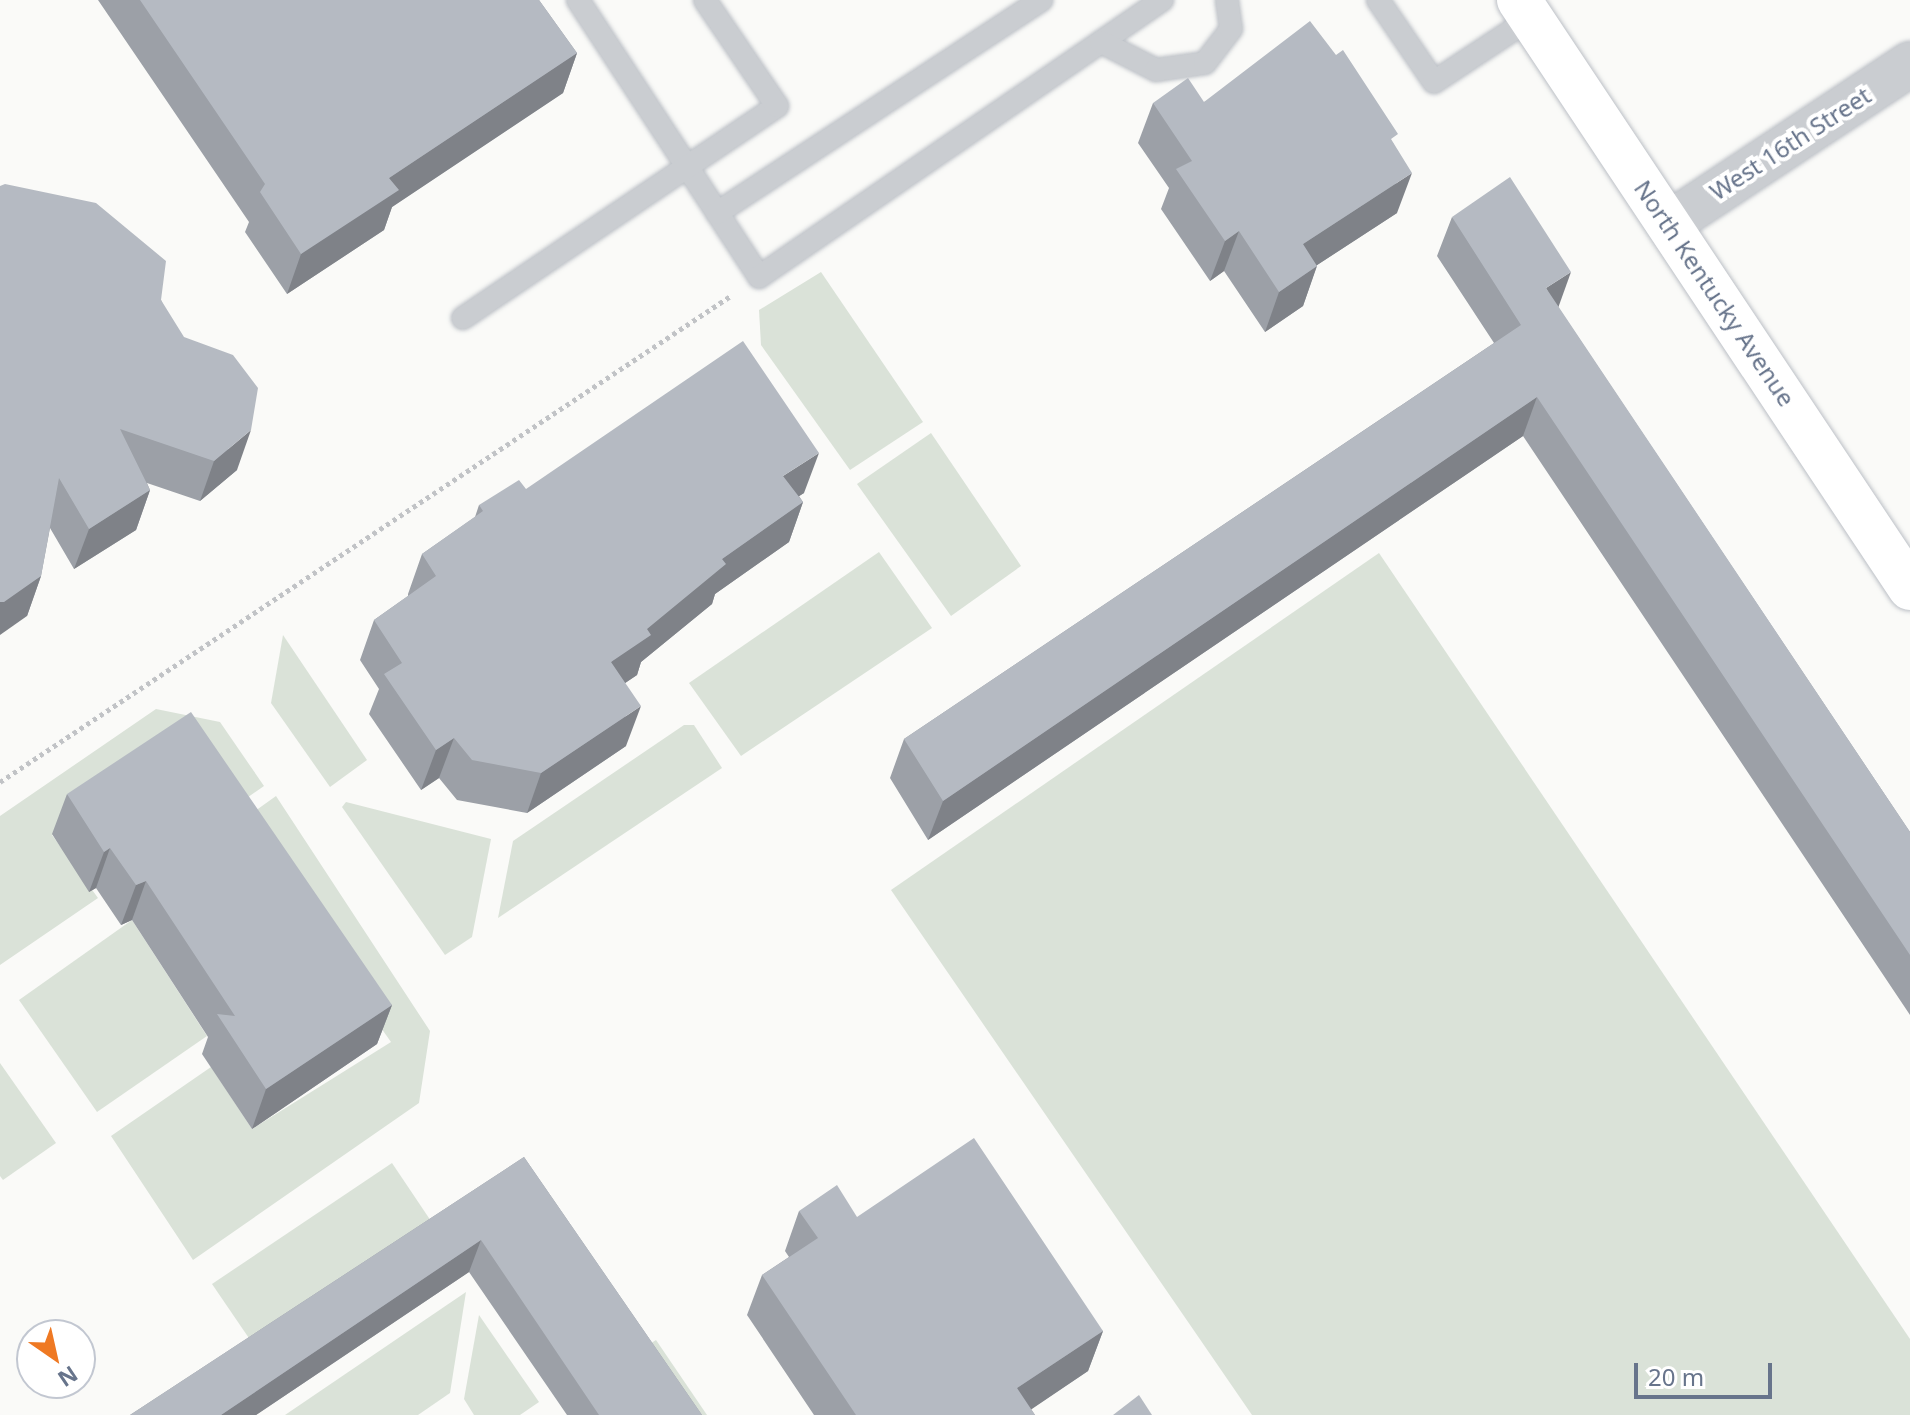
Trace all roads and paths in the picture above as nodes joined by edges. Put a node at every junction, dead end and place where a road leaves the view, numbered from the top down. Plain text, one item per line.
1 (578, 0) edge
2 (705, 0) edge
3 (1041, 0) edge
4 (1162, 0) edge
5 (1227, 0) edge
6 (1378, 0) edge
7 (1525, 9) edge
8 (1101, 42) junction
9 (1910, 64) edge
10 (687, 167) junction
11 (717, 213) junction
12 (1670, 223) junction
13 (759, 277) junction
14 (463, 318) dead end
15 (1910, 588) edge
16 (0, 782) edge

1 - 10 lane
2 - 10 lane
3 - 11 lane
4 - 8 lane
5 - 8 lane
6 - 7 lane
7 - 12 street, North Kentucky Avenue
8 - 13 lane
9 - 12 street, West 16th Street
10 - 11 lane
10 - 14 lane
11 - 13 lane
12 - 15 street, North Kentucky Avenue
13 - 16 path

